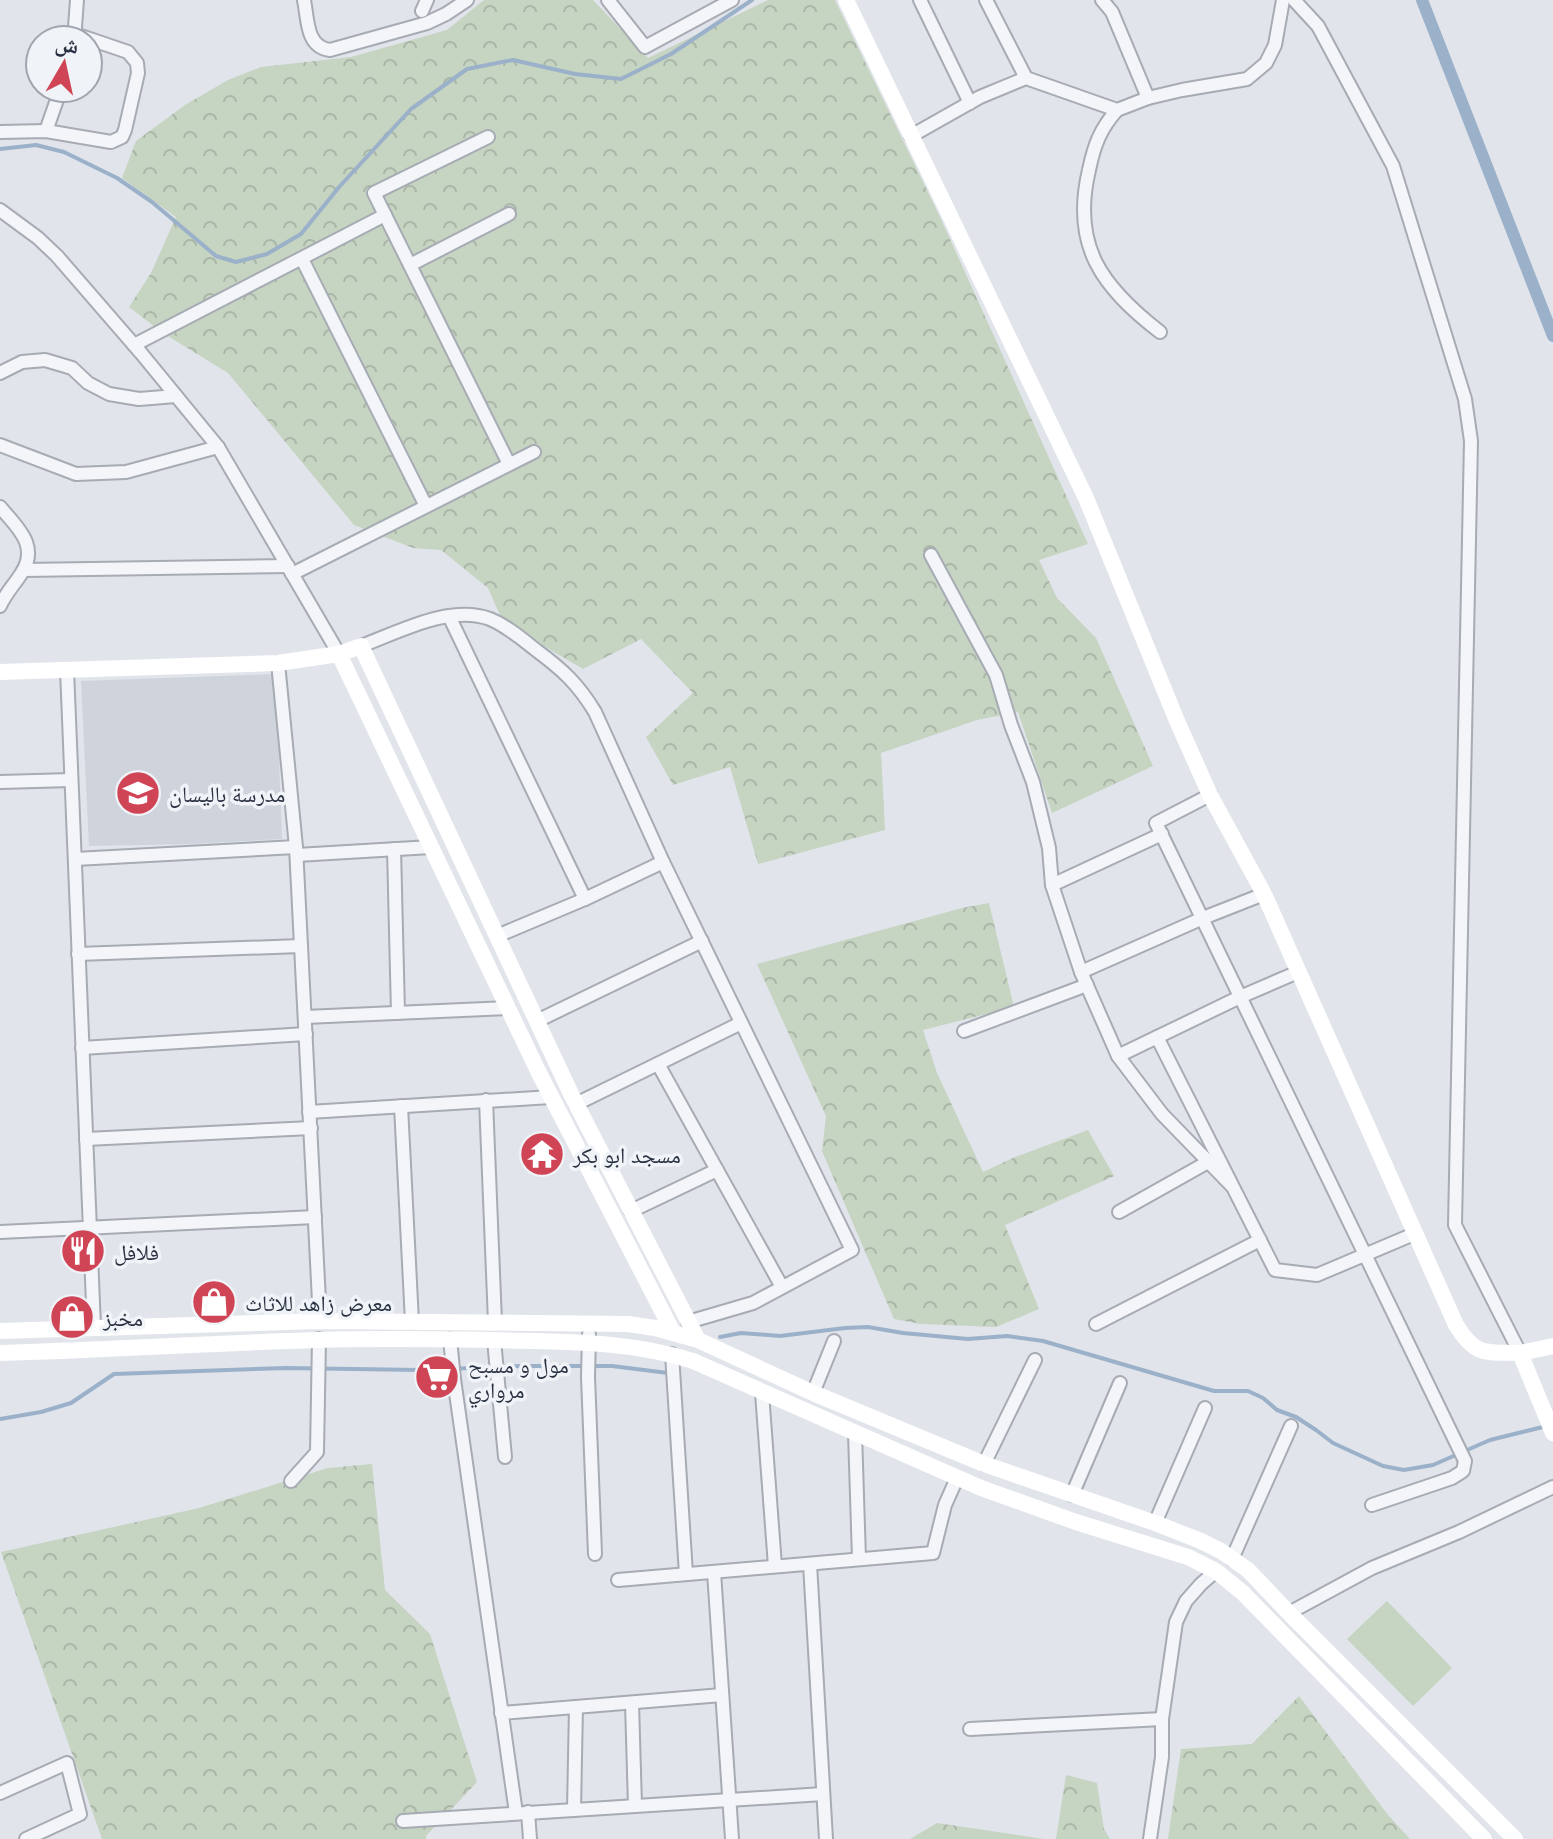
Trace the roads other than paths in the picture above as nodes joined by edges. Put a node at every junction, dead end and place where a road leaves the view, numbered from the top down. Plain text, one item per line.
1 (77, 0) edge
2 (304, 0) edge
3 (467, 0) edge
4 (608, 0) edge
5 (732, 0) edge
6 (846, 0) edge
7 (920, 0) edge
8 (986, 0) edge
9 (1102, 0) edge
10 (1283, 0) edge
11 (1294, 0) edge
12 (75, 24) edge
13 (104, 45) edge
14 (1026, 78) junction
15 (1148, 98) junction
16 (970, 103) junction
17 (55, 104) edge
18 (1117, 110) junction
19 (46, 131) junction
20 (0, 132) edge
21 (911, 136) junction
22 (488, 137) dead end
23 (0, 210) edge
24 (509, 214) dead end
25 (385, 215) junction
26 (302, 259) junction
27 (410, 265) junction
28 (1160, 332) dead end
29 (134, 345) junction
30 (0, 373) edge
31 (176, 396) junction
32 (0, 445) edge
33 (218, 447) junction
34 (534, 452) dead end
35 (509, 464) junction
36 (426, 506) junction
37 (0, 507) edge
38 (931, 555) dead end
39 (24, 570) junction
40 (290, 570) junction
41 (0, 606) edge
42 (449, 616) junction
43 (361, 646) junction
44 (339, 654) junction
45 (278, 663) junction
46 (67, 670) junction
47 (0, 672) edge
48 (71, 780) junction
49 (0, 782) edge
50 (1210, 795) junction
51 (1162, 834) junction
52 (431, 847) junction
53 (394, 849) junction
54 (296, 851) junction
55 (75, 859) junction
56 (663, 862) junction
57 (1052, 885) junction
58 (477, 894) junction
59 (1264, 894) junction
60 (585, 899) junction
61 (458, 903) junction
62 (1203, 918) junction
63 (497, 936) junction
64 (702, 941) junction
65 (301, 946) junction
66 (78, 954) junction
67 (1081, 972) junction
68 (1298, 972) junction
69 (1087, 985) junction
70 (1240, 997) junction
71 (508, 1008) junction
72 (398, 1013) junction
73 (305, 1017) junction
74 (537, 1021) junction
75 (741, 1023) junction
76 (964, 1031) dead end
77 (306, 1034) junction
78 (1157, 1037) junction
79 (82, 1048) junction
80 (1118, 1056) junction
81 (557, 1064) junction
82 (658, 1064) junction
83 (539, 1073) junction
84 (551, 1097) junction
85 (486, 1100) junction
86 (576, 1104) junction
87 (401, 1106) junction
88 (309, 1112) junction
89 (311, 1128) junction
90 (86, 1139) junction
91 (1208, 1162) junction
92 (717, 1170) junction
93 (1231, 1185) junction
94 (611, 1192) junction
95 (631, 1211) junction
96 (1119, 1212) dead end
97 (315, 1217) junction
98 (90, 1228) junction
99 (0, 1232) edge
100 (1414, 1234) junction
101 (1260, 1240) junction
102 (1365, 1256) junction
103 (782, 1287) junction
104 (320, 1321) junction
105 (412, 1322) junction
106 (495, 1322) junction
107 (688, 1322) junction
108 (589, 1323) junction
109 (227, 1324) junction
110 (1096, 1324) dead end
111 (94, 1328) junction
112 (0, 1331) edge
113 (673, 1332) junction
114 (450, 1339) junction
115 (698, 1340) junction
116 (834, 1341) dead end
117 (229, 1344) junction
118 (1553, 1346) edge
119 (319, 1348) junction
120 (495, 1348) junction
121 (588, 1350) junction
122 (0, 1353) edge
123 (1520, 1353) junction
124 (672, 1354) junction
125 (1035, 1360) dead end
126 (1120, 1383) dead end
127 (762, 1393) junction
128 (813, 1393) junction
129 (1205, 1408) dead end
130 (1291, 1426) dead end
131 (855, 1433) junction
132 (1553, 1433) edge
133 (965, 1456) junction
134 (505, 1457) dead end
135 (984, 1464) junction
136 (957, 1478) junction
137 (291, 1481) dead end
138 (1553, 1487) edge
139 (1072, 1495) junction
140 (1372, 1505) dead end
141 (1155, 1523) junction
142 (595, 1554) dead end
143 (859, 1559) junction
144 (1232, 1559) junction
145 (810, 1564) junction
146 (775, 1566) junction
147 (1216, 1571) junction
148 (714, 1572) junction
149 (686, 1574) junction
150 (618, 1580) dead end
151 (1289, 1613) junction
152 (722, 1695) junction
153 (632, 1703) junction
154 (576, 1707) junction
155 (501, 1713) junction
156 (1162, 1719) junction
157 (970, 1729) dead end
158 (1453, 1777) junction
159 (1437, 1790) junction
160 (0, 1793) edge
161 (823, 1794) junction
162 (729, 1800) junction
163 (635, 1806) junction
164 (574, 1810) junction
165 (522, 1813) junction
166 (403, 1821) dead end
167 (26, 1839) edge
168 (530, 1839) edge
169 (732, 1839) edge
170 (826, 1839) edge
171 (1150, 1839) edge
172 (1484, 1839) edge
173 (1515, 1839) edge

1 - 12 street
2 - 3 street
4 - 5 street
6 - 21 main road
7 - 16 street
8 - 14 street
9 - 15 street
10 - 15 street
11 - 123 street
13 - 19 street
14 - 16 street
14 - 18 street
15 - 18 street
16 - 21 street
17 - 19 street
18 - 28 street
19 - 20 street
21 - 50 main road
22 - 25 street
23 - 29 street
24 - 27 street
25 - 26 street
25 - 27 street
26 - 29 street
26 - 36 street
27 - 35 street
29 - 31 street
30 - 31 street
31 - 33 street
32 - 33 street
33 - 40 street
34 - 35 street
35 - 36 street
36 - 40 street
37 - 39 street
38 - 57 street
39 - 40 street
39 - 41 street
40 - 44 street
42 - 43 street
42 - 56 street
42 - 60 street
43 - 44 main road
43 - 58 main road
44 - 45 main road
44 - 52 main road
45 - 46 main road
45 - 54 street
46 - 47 main road
46 - 48 street
48 - 49 street
48 - 55 street
50 - 51 street
50 - 59 main road
51 - 57 street
51 - 62 street
52 - 53 street
52 - 61 main road
53 - 54 street
53 - 72 street
54 - 55 street
54 - 65 street
55 - 66 street
56 - 60 street
56 - 64 street
57 - 67 street
58 - 61 main road
58 - 63 main road
59 - 62 street
59 - 68 main road
60 - 63 street
61 - 71 main road
62 - 67 street
62 - 70 street
63 - 74 main road
64 - 74 street
64 - 75 street
65 - 66 street
65 - 73 street
66 - 79 street
67 - 69 street
68 - 70 street
68 - 100 main road
69 - 76 street
69 - 80 street
70 - 78 street
70 - 102 street
71 - 72 street
71 - 83 main road
72 - 73 street
73 - 77 street
74 - 81 main road
75 - 82 street
75 - 103 street
77 - 79 street
77 - 88 street
78 - 80 street
78 - 93 street
79 - 90 street
80 - 91 street
81 - 83 main road
81 - 86 main road
82 - 86 street
82 - 92 street
83 - 84 main road
84 - 85 street
84 - 94 main road
85 - 87 street
85 - 106 street
86 - 94 main road
87 - 88 street
87 - 105 street
88 - 89 street
89 - 90 street
89 - 97 street
90 - 98 street
91 - 93 street
91 - 96 street
92 - 95 street
92 - 103 street
93 - 101 street
94 - 95 main road
94 - 113 main road
95 - 107 main road
97 - 98 street
97 - 104 street
98 - 99 street
98 - 111 street
100 - 102 street
100 - 123 main road
101 - 102 street
101 - 110 street
102 - 140 street
103 - 107 street
104 - 105 main road
104 - 109 main road
105 - 106 main road
106 - 108 main road
107 - 115 main road
108 - 113 main road
108 - 121 street
109 - 111 main road
109 - 117 main road
111 - 112 main road
113 - 115 main road
114 - 119 main road
114 - 120 main road
114 - 155 street
115 - 128 main road
116 - 128 street
117 - 119 main road
117 - 122 main road
118 - 123 main road
119 - 137 street
120 - 121 main road
120 - 134 street
121 - 124 main road
121 - 142 street
123 - 132 main road
124 - 127 main road
124 - 149 street
125 - 135 street
126 - 139 street
127 - 131 main road
127 - 146 street
128 - 133 main road
129 - 141 street
130 - 144 street
131 - 136 main road
131 - 143 street
133 - 135 main road
133 - 136 main road
135 - 139 main road
136 - 143 street
136 - 147 main road
138 - 151 street
139 - 141 main road
141 - 144 main road
143 - 145 street
144 - 151 main road
145 - 146 street
145 - 161 street
146 - 148 street
147 - 156 street
147 - 159 main road
148 - 149 street
148 - 152 street
149 - 150 street
151 - 158 main road
152 - 153 street
152 - 162 street
153 - 154 street
153 - 163 street
154 - 155 street
154 - 164 street
155 - 165 street
156 - 157 street
156 - 171 street
158 - 159 main road
158 - 173 main road
159 - 172 main road
160 - 167 street
161 - 162 street
161 - 170 street
162 - 163 street
162 - 169 street
163 - 164 street
164 - 165 street
165 - 166 street
165 - 168 street

